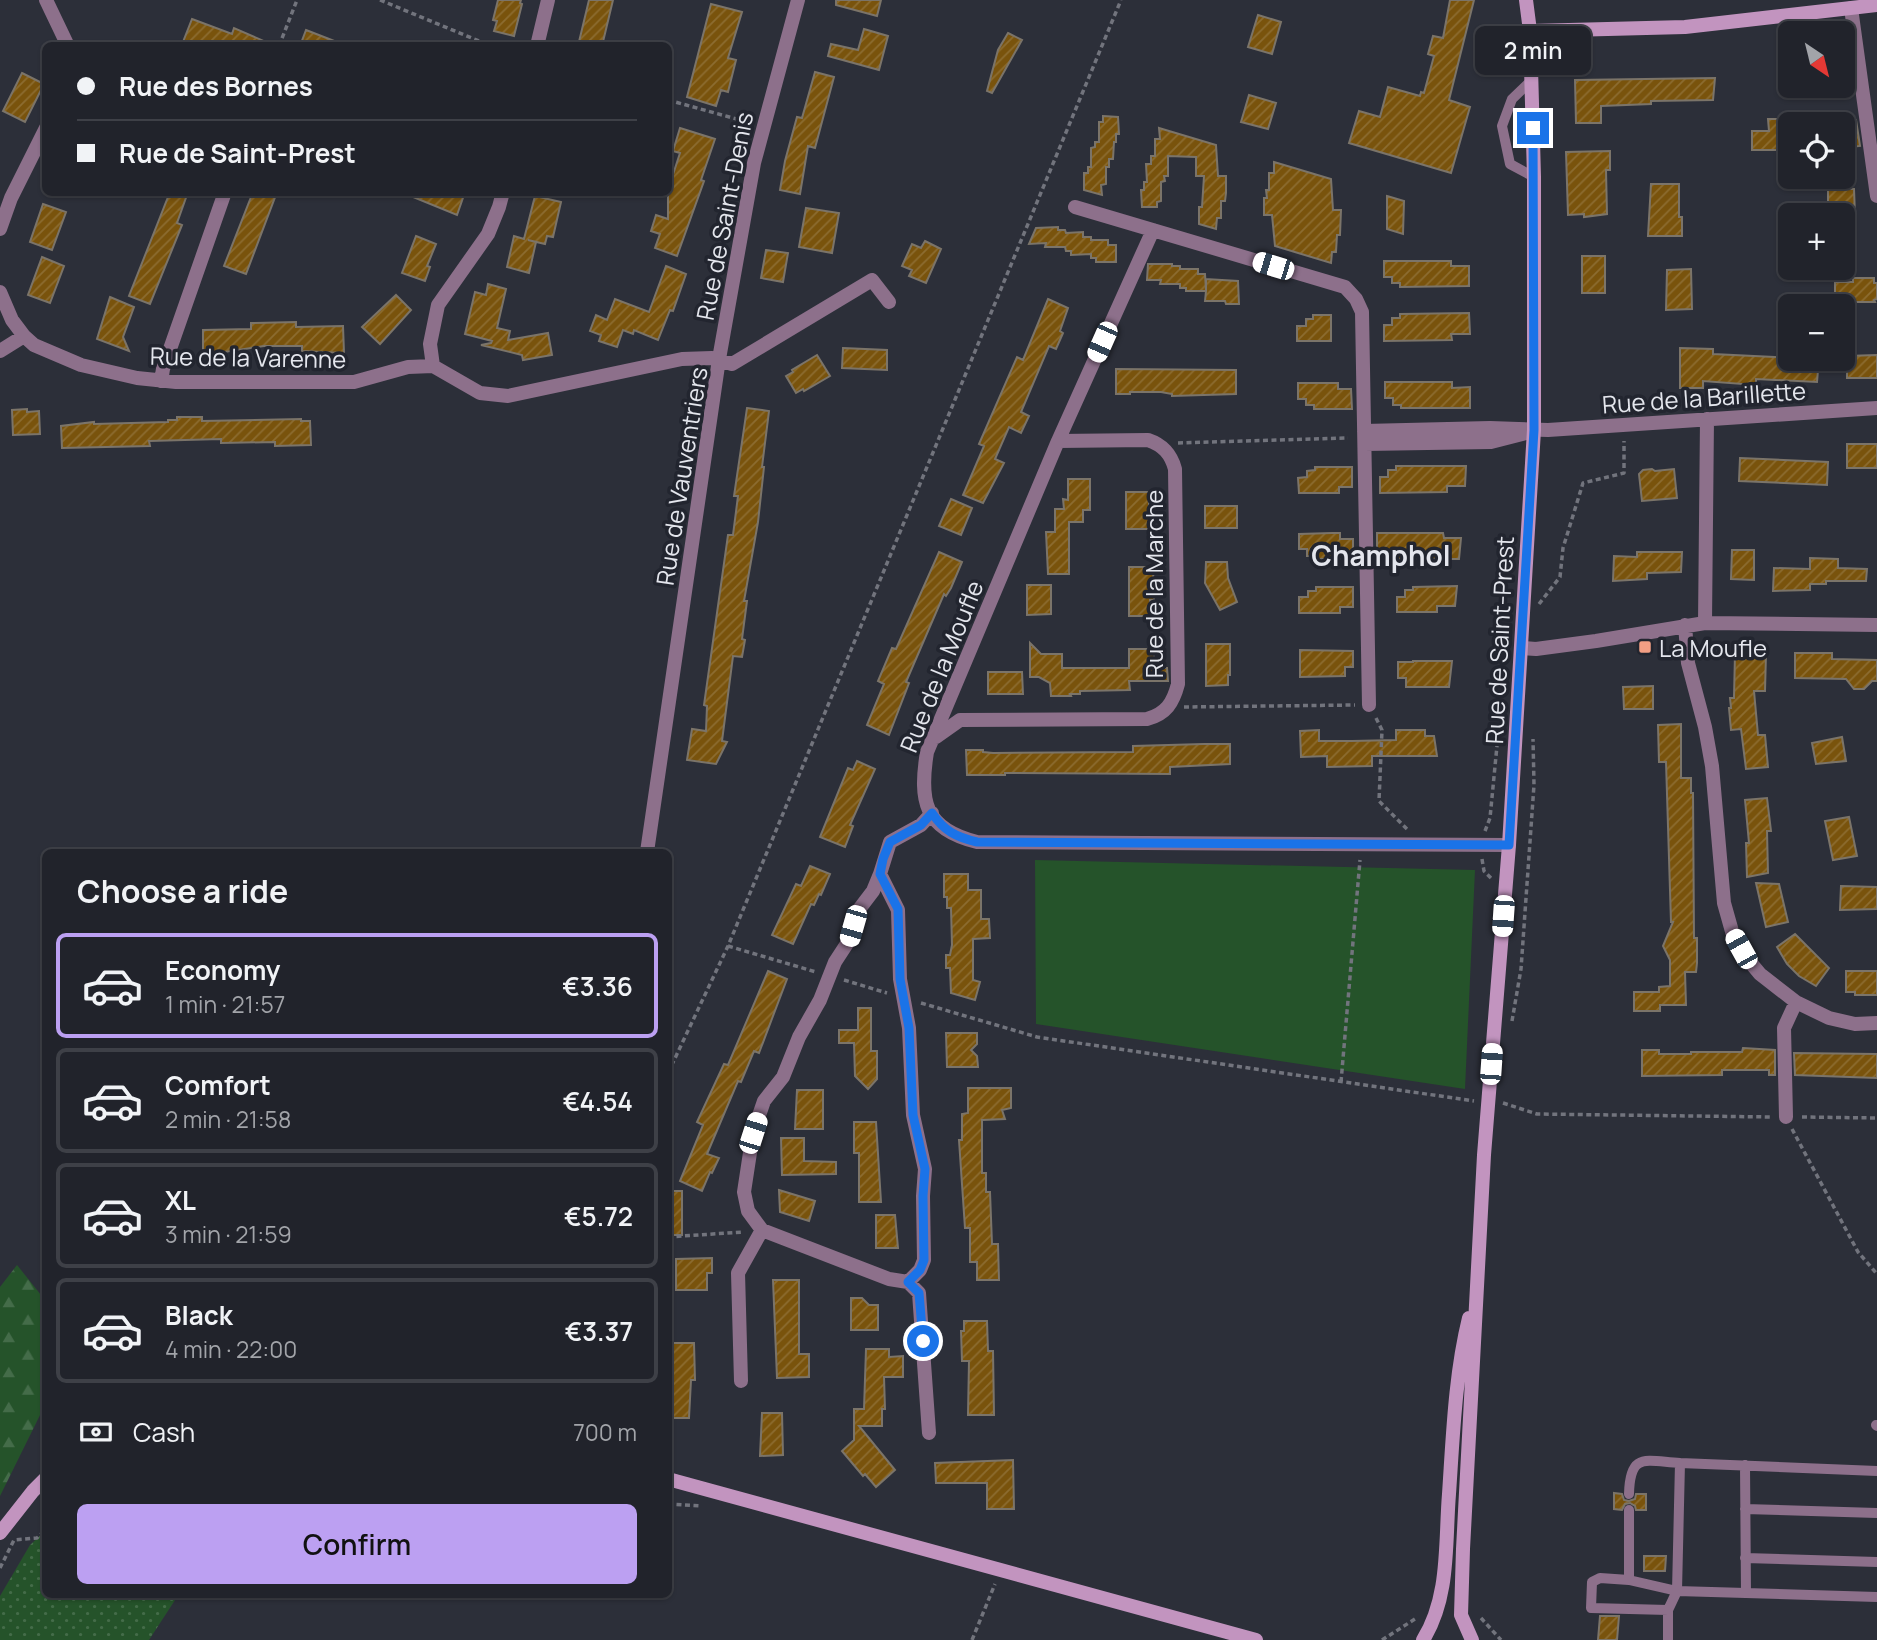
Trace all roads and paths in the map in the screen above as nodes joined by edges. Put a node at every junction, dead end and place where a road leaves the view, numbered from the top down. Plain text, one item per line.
1 (46, 0) edge
2 (297, 0) edge
3 (380, 0) edge
4 (548, 0) edge
5 (798, 0) edge
6 (1121, 0) edge
7 (1527, 0) edge
8 (1877, 5) edge
9 (1851, 8) junction
10 (1530, 30) junction
11 (66, 42) edge
12 (281, 42) edge
13 (481, 42) edge
14 (538, 42) edge
15 (1532, 80) junction
16 (672, 101) edge
17 (763, 126) junction
18 (42, 135) edge
19 (1534, 177) junction
20 (5, 195) edge
21 (224, 196) edge
22 (502, 196) edge
23 (1877, 196) edge
24 (1075, 207) dead end
25 (0, 229) edge
26 (1153, 230) junction
27 (0, 292) edge
28 (889, 302) dead end
29 (24, 336) junction
30 (0, 351) edge
31 (719, 359) junction
32 (433, 366) junction
33 (161, 381) junction
34 (1877, 408) edge
35 (1707, 419) junction
36 (1623, 425) junction
37 (1534, 430) junction
38 (1365, 438) junction
39 (1059, 441) junction
40 (1166, 450) junction
41 (1523, 623) junction
42 (1704, 623) junction
43 (1685, 625) junction
44 (1877, 625) edge
45 (1522, 648) junction
46 (1368, 705) junction
47 (1168, 707) junction
48 (1500, 714) dead end
49 (933, 740) junction
50 (932, 813) junction
51 (1362, 844) junction
52 (1424, 845) junction
53 (1483, 845) junction
54 (1509, 845) junction
55 (647, 849) edge
56 (880, 874) junction
57 (1505, 890) junction
58 (728, 946) junction
59 (829, 975) junction
60 (905, 998) junction
61 (1796, 1002) junction
62 (1877, 1024) edge
63 (672, 1065) edge
64 (1341, 1082) junction
65 (1488, 1104) junction
66 (1786, 1117) junction
67 (1877, 1118) edge
68 (762, 1230) junction
69 (672, 1237) edge
70 (1877, 1274) edge
71 (908, 1282) junction
72 (1478, 1283) junction
73 (741, 1381) dead end
74 (929, 1433) dead end
75 (1679, 1463) junction
76 (1745, 1465) junction
77 (1877, 1471) edge
78 (672, 1480) edge
79 (42, 1482) edge
80 (1629, 1494) dead end
81 (1745, 1509) junction
82 (1629, 1510) dead end
83 (1877, 1513) edge
84 (0, 1533) edge
85 (42, 1533) edge
86 (1745, 1558) junction
87 (1877, 1562) edge
88 (0, 1568) edge
89 (1629, 1580) junction
90 (994, 1586) dead end
91 (1677, 1591) junction
92 (1746, 1593) junction
93 (1877, 1597) edge
94 (1668, 1610) junction
95 (972, 1640) edge
96 (1256, 1640) edge
97 (1423, 1640) edge
98 (1472, 1640) edge
99 (1668, 1640) edge

1 - 11 street
2 - 12 path
3 - 13 path
4 - 14 street
5 - 17 street, Rue de Saint-Denis
6 - 58 path
7 - 10 main road, Rue de Saint-Prest
8 - 9 main road
9 - 10 main road
9 - 23 street
10 - 15 main road, Rue de Saint-Prest
15 - 19 main road, Rue de Saint-Prest
15 - 19 lane
16 - 17 path
17 - 31 street, Rue de Saint-Denis
18 - 20 street
19 - 37 main road, Rue de Saint-Prest
20 - 25 street
21 - 33 street
22 - 32 street
24 - 26 street
26 - 38 street
26 - 39 street, Rue de la Moufle
27 - 29 street, Rue de la Varenne
28 - 31 street, Rue de Vauventriers
29 - 30 street
29 - 33 street, Rue de la Varenne
31 - 32 street
31 - 55 street, Rue de Vauventriers
32 - 33 street, Rue de la Varenne
34 - 35 street, Rue de la Barillette
35 - 36 street, Rue de la Barillette
35 - 42 street
36 - 37 street, Rue de la Barillette
36 - 41 path
37 - 38 street
37 - 41 main road, Rue de Saint-Prest
38 - 40 path
38 - 46 street
39 - 40 street
39 - 49 street, Rue de la Moufle
40 - 47 street, Rue de la Marche
41 - 45 main road, Rue de Saint-Prest
42 - 43 street
42 - 44 street
43 - 45 street
43 - 61 street
45 - 54 main road, Rue de Saint-Prest
46 - 47 path
46 - 52 path
47 - 49 street, Rue de la Marche
48 - 53 path
49 - 50 street, Rue de la Moufle
50 - 51 street
50 - 56 street
51 - 52 street
51 - 64 path
52 - 53 street
53 - 54 street
53 - 57 path
54 - 57 main road, Rue de Saint-Prest
56 - 59 street
56 - 60 street
57 - 65 main road, Rue de Saint-Prest
58 - 59 path
58 - 63 path
59 - 60 path
59 - 68 street
60 - 64 path
60 - 71 street
61 - 62 street
61 - 66 street
64 - 65 path
65 - 66 path
65 - 72 main road, Rue de Saint-Prest
66 - 67 path
66 - 70 path
68 - 69 path
68 - 71 street
68 - 73 street
71 - 74 street
72 - 97 main road
72 - 98 main road
75 - 76 lane
75 - 80 lane
75 - 91 lane
76 - 77 lane
76 - 81 lane
78 - 96 main road
79 - 84 main road
81 - 83 lane
81 - 86 lane
82 - 89 lane
85 - 88 path
86 - 87 lane
86 - 92 lane
89 - 91 lane
89 - 94 lane
90 - 95 path
91 - 92 lane
91 - 94 lane
92 - 93 lane
94 - 99 lane

